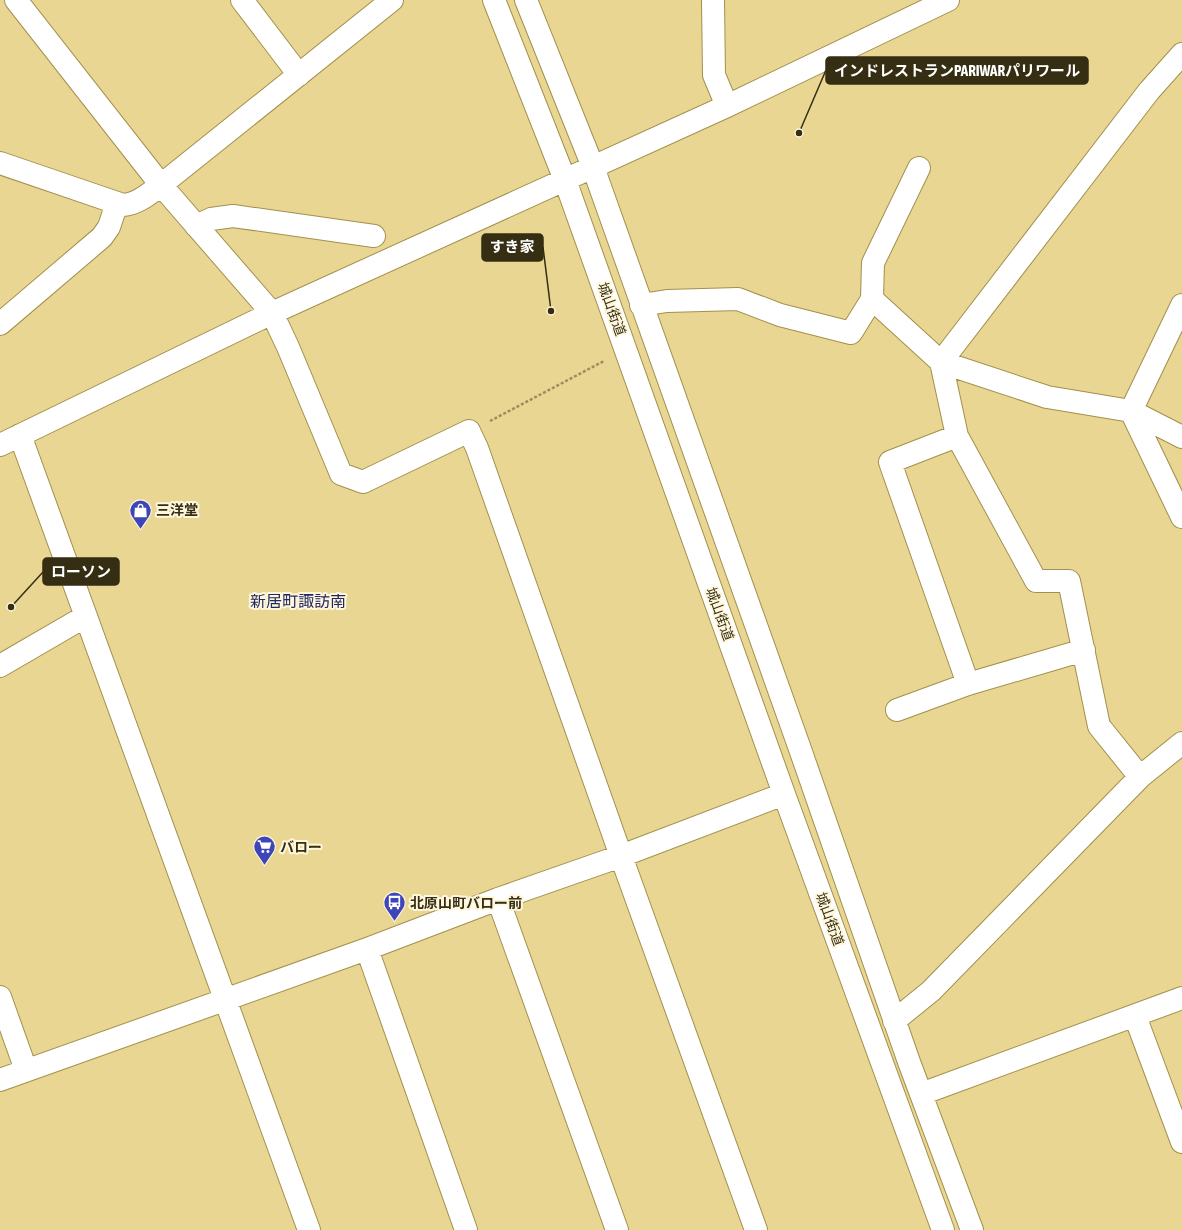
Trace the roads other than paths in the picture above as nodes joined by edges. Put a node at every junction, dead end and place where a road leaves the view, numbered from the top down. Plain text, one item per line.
1 (16, 0) edge
2 (242, 0) edge
3 (392, 0) edge
4 (494, 0) edge
5 (526, 0) edge
6 (713, 0) edge
7 (948, 0) edge
8 (1182, 54) edge
9 (299, 75) junction
10 (727, 106) junction
11 (0, 163) edge
12 (592, 167) junction
13 (919, 168) dead end
14 (565, 180) junction
15 (161, 185) junction
16 (117, 203) junction
17 (196, 226) junction
18 (374, 236) dead end
19 (872, 299) junction
20 (641, 305) junction
21 (1182, 305) edge
22 (272, 314) junction
23 (0, 324) edge
24 (941, 362) junction
25 (1131, 411) junction
26 (20, 435) junction
27 (957, 436) junction
28 (1182, 437) edge
29 (0, 445) edge
30 (1182, 517) edge
31 (86, 616) junction
32 (1084, 650) junction
33 (0, 666) edge
34 (968, 684) junction
35 (896, 710) dead end
36 (1182, 743) edge
37 (1140, 777) junction
38 (784, 794) junction
39 (621, 856) junction
40 (498, 899) junction
41 (367, 948) junction
42 (0, 997) edge
43 (1182, 998) edge
44 (225, 999) junction
45 (1135, 1016) junction
46 (894, 1021) junction
47 (26, 1070) junction
48 (0, 1080) edge
49 (921, 1094) junction
50 (1182, 1142) edge
51 (309, 1230) edge
52 (466, 1230) edge
53 (617, 1230) edge
54 (756, 1230) edge
55 (943, 1230) edge
56 (972, 1230) edge

1 - 15 street
2 - 9 street
3 - 9 street
4 - 14 street, 城山街道
5 - 12 street, 城山街道
6 - 10 street
7 - 10 street
8 - 24 street
9 - 15 street
10 - 12 street
11 - 16 street
12 - 14 street
12 - 20 street, 城山街道
13 - 19 street
14 - 22 street
14 - 38 street, 城山街道
15 - 16 street
15 - 17 street
16 - 23 street
17 - 18 street
17 - 22 street
19 - 20 street
19 - 24 street
20 - 46 street, 城山街道
21 - 25 street
22 - 26 street
22 - 39 street
24 - 25 street
24 - 27 street
25 - 28 street
25 - 30 street
26 - 29 street
26 - 31 street
27 - 32 street
27 - 34 street
31 - 33 street
31 - 44 street
32 - 34 street
32 - 37 street
34 - 35 street
36 - 37 street
37 - 46 street
38 - 39 street
38 - 55 street, 城山街道
39 - 40 street
39 - 54 street
40 - 41 street
40 - 53 street
41 - 44 street
41 - 52 street
42 - 47 street
43 - 45 street
44 - 47 street
44 - 51 street
45 - 49 street
45 - 50 street
46 - 49 street, 城山街道
47 - 48 street
49 - 56 street, 城山街道

